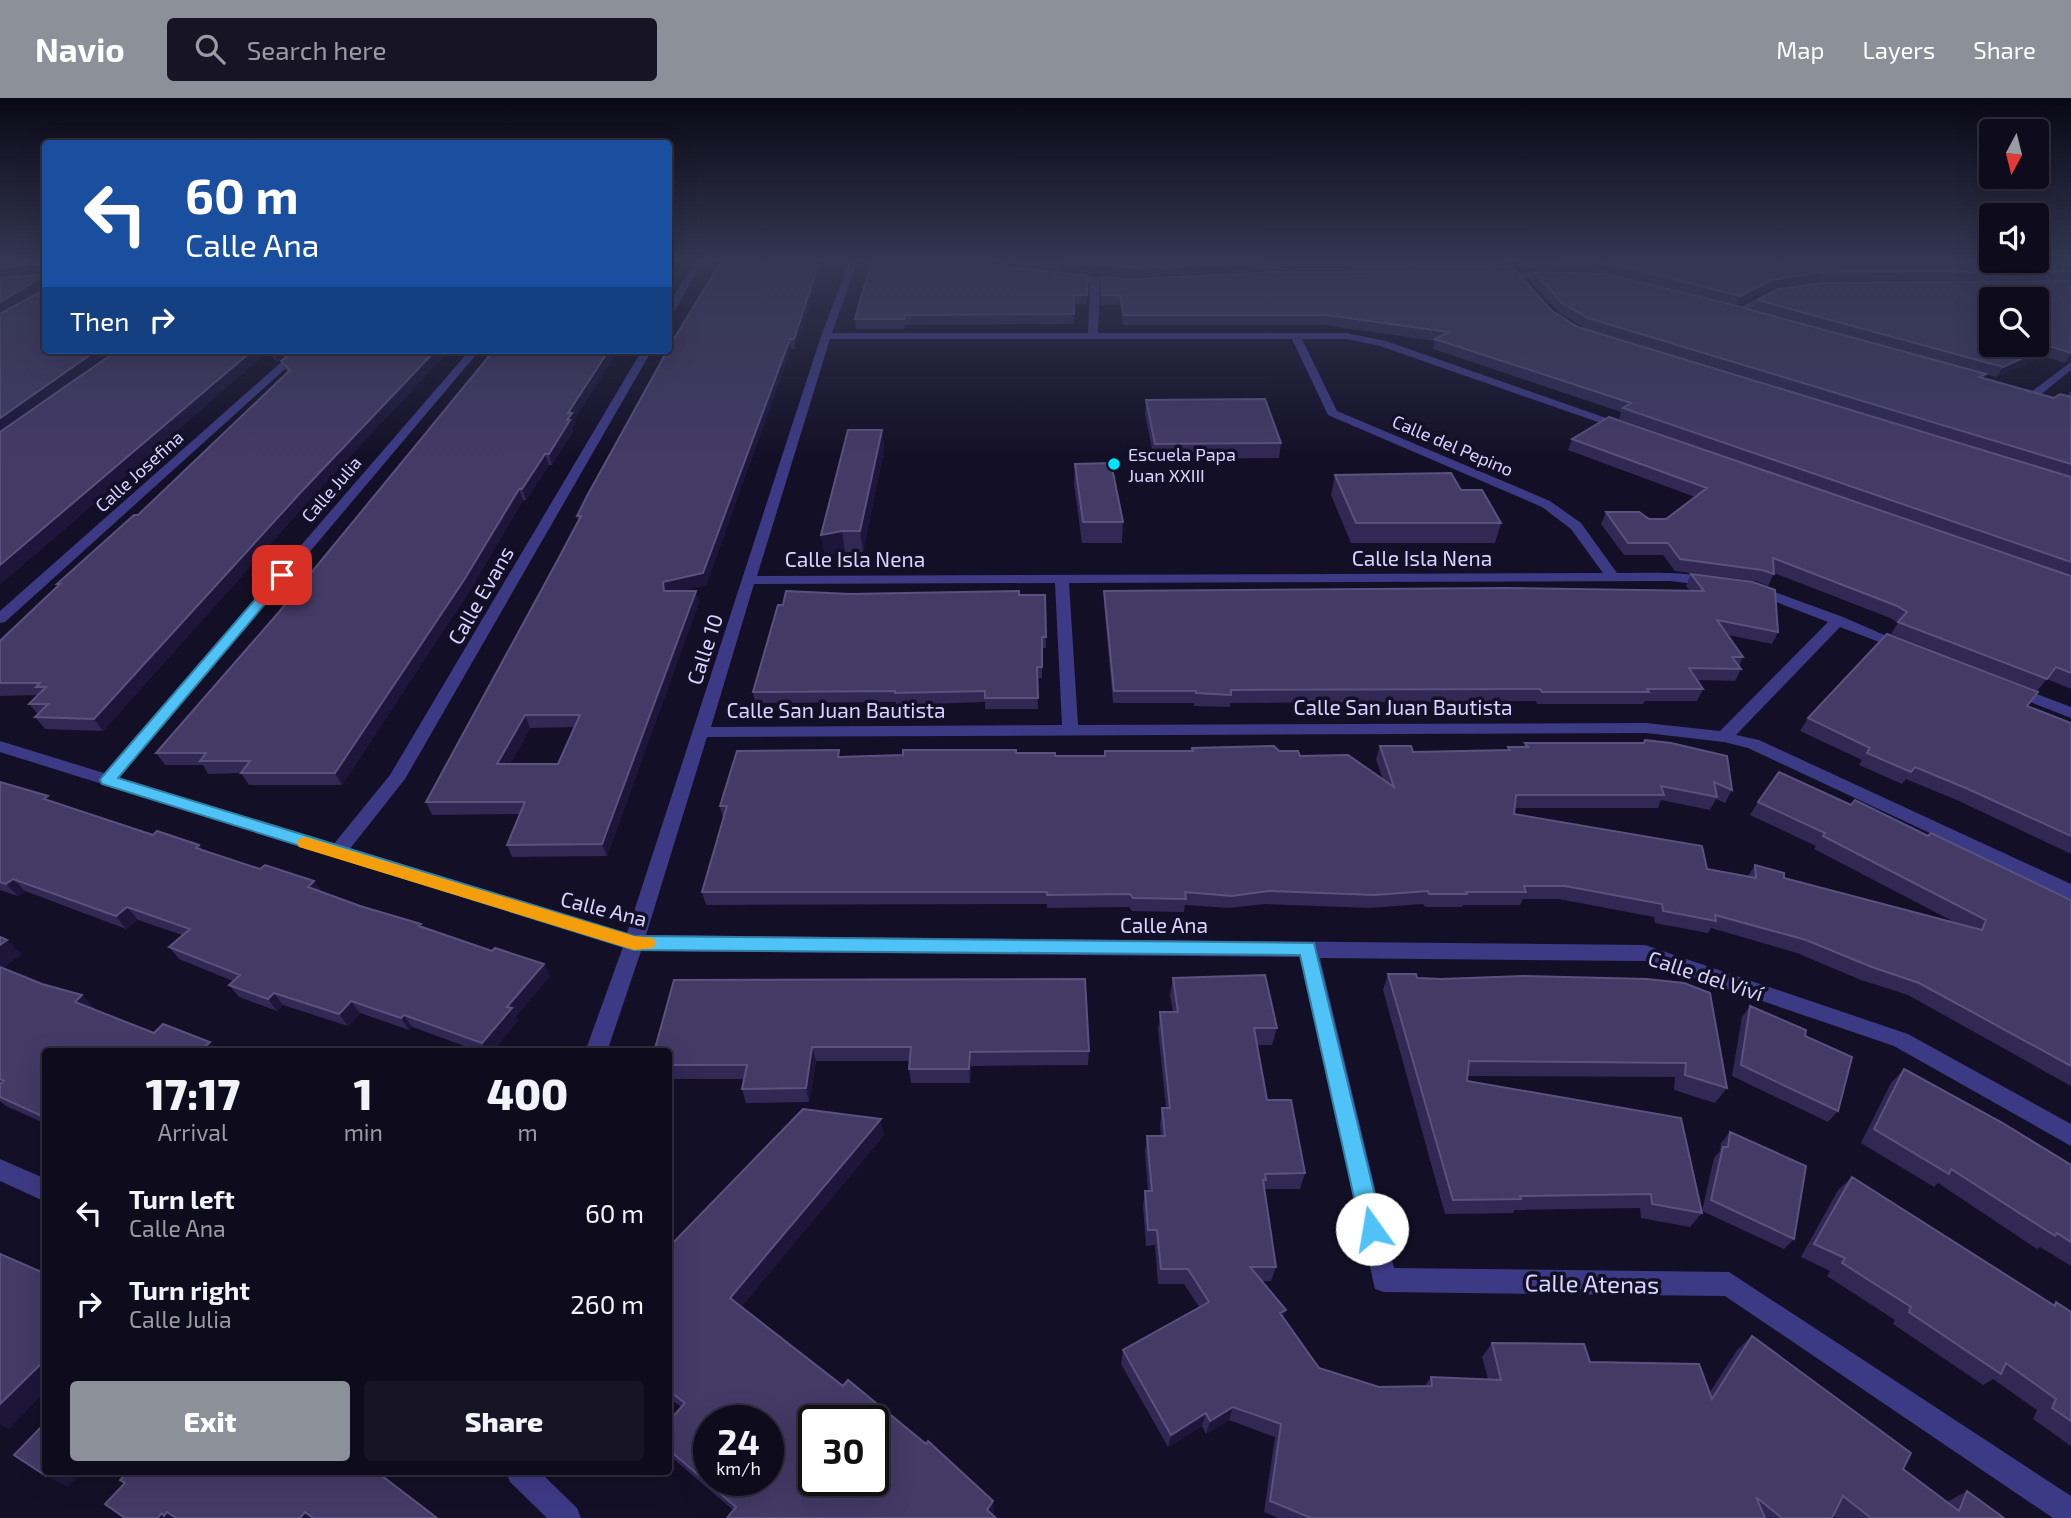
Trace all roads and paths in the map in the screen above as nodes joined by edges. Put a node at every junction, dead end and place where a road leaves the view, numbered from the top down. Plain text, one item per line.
1 (829, 326) edge
2 (1093, 326) edge
3 (1093, 335) junction
4 (1294, 335) junction
5 (825, 336) junction
6 (297, 354) edge
7 (472, 354) edge
8 (646, 354) edge
9 (2071, 365) edge
10 (2022, 390) edge
11 (2035, 394) junction
12 (2047, 397) edge
13 (1640, 433) edge
14 (1613, 578) junction
15 (1062, 579) junction
16 (748, 580) junction
17 (0, 619) edge
18 (1838, 620) junction
19 (1916, 651) edge
20 (1993, 682) edge
21 (2071, 713) edge
22 (1070, 730) junction
23 (700, 732) junction
24 (1724, 737) junction
25 (0, 746) edge
26 (107, 780) junction
27 (337, 853) junction
28 (2071, 892) edge
29 (634, 943) junction
30 (1308, 948) junction
31 (597, 1048) edge
32 (2071, 1136) edge
33 (0, 1170) edge
34 (42, 1189) edge
35 (523, 1475) edge
36 (2071, 1513) edge
37 (567, 1518) edge

1 - 5 street, Calle 10
2 - 3 street
3 - 4 street
3 - 5 street
4 - 13 street
4 - 14 street, Calle del Pepino
5 - 16 street, Calle 10
6 - 17 street, Calle Josefina
7 - 26 street, Calle Julia
8 - 27 street, Calle Evans
9 - 11 street
10 - 11 street
11 - 12 street
14 - 15 street, Calle Isla Nena
14 - 18 street, Calle Isla Nena
15 - 16 street, Calle Isla Nena
15 - 22 street
16 - 23 street, Calle 10
18 - 19 street, Calle Isla Nena
18 - 24 street
20 - 21 street
22 - 23 street, Calle San Juan Bautista
22 - 24 street, Calle San Juan Bautista
23 - 29 street, Calle 10
24 - 28 street, Calle San Juan Bautista
25 - 26 street, Calle Ana
26 - 27 street, Calle Ana
27 - 29 street, Calle Ana
29 - 30 street, Calle Ana
29 - 31 street, Calle 10
30 - 32 street, Calle del Viví
30 - 36 street, Calle Atenas
33 - 34 street
35 - 37 street

